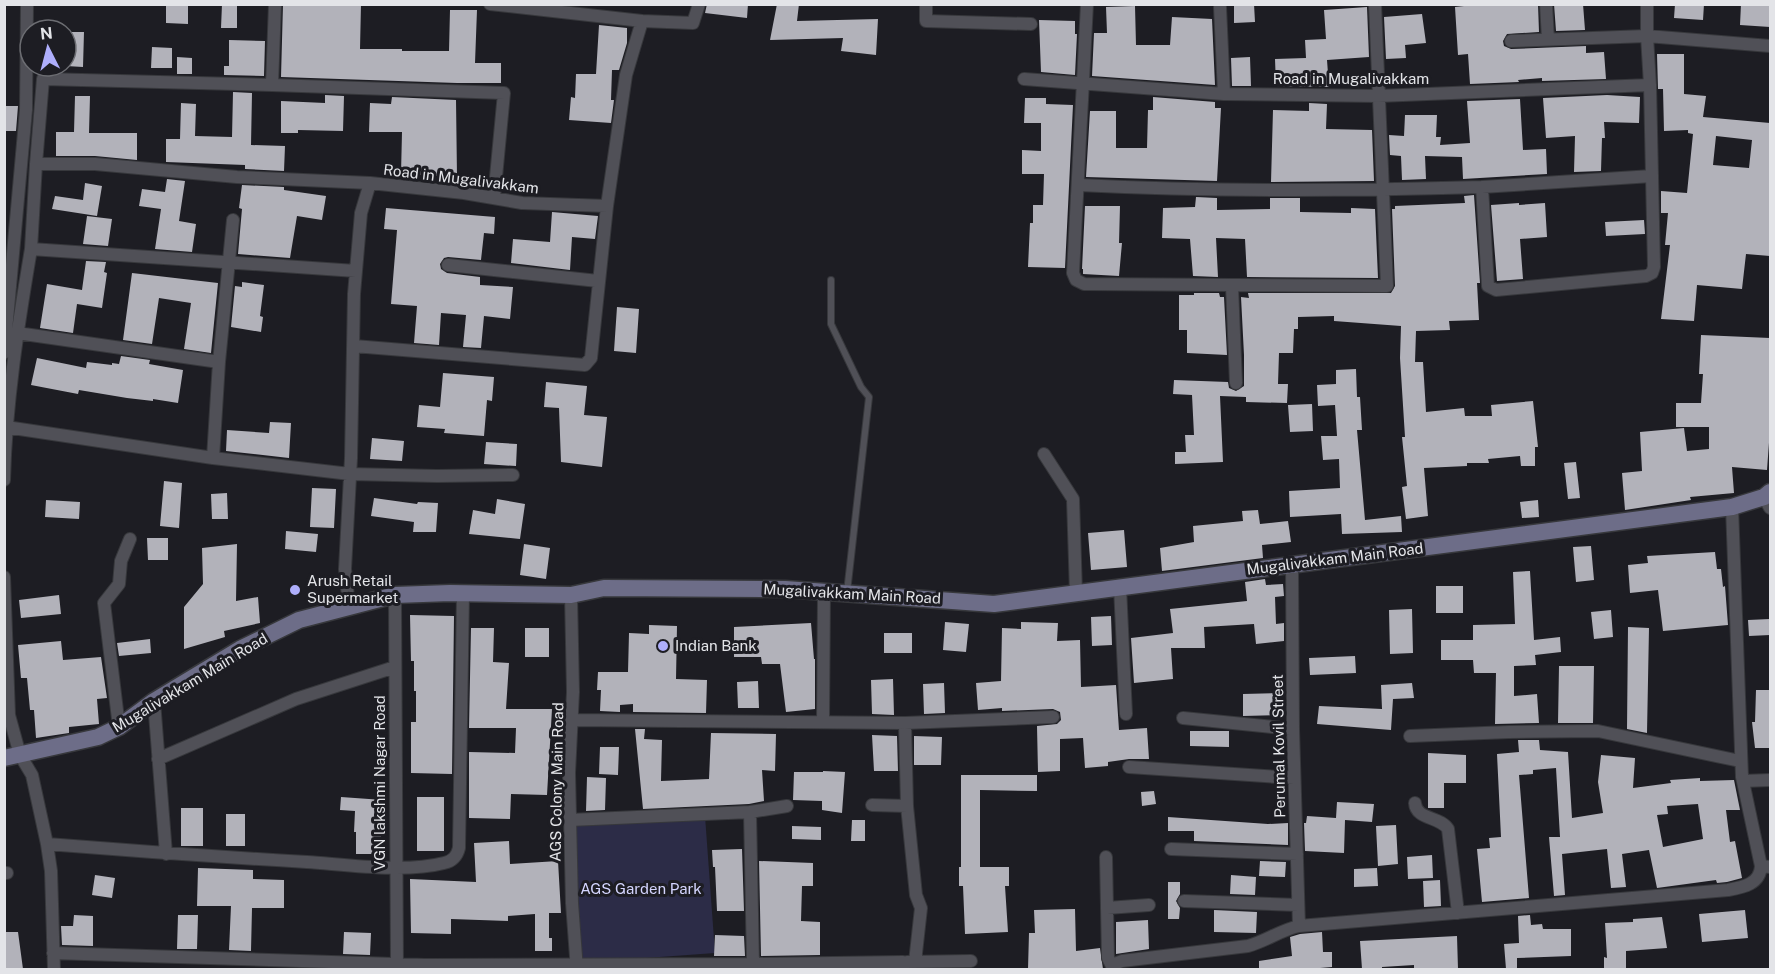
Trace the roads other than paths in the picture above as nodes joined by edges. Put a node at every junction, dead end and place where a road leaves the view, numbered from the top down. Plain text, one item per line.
1 (27, 4) edge
2 (275, 4) edge
3 (490, 4) edge
4 (699, 4) edge
5 (926, 4) edge
6 (1087, 4) edge
7 (1376, 4) edge
8 (1546, 4) edge
9 (1647, 4) edge
10 (1220, 7) dead end
11 (642, 21) junction
12 (1031, 24) dead end
13 (1647, 36) junction
14 (1548, 39) junction
15 (1511, 41) dead end
16 (1770, 46) edge
17 (1024, 79) dead end
18 (1083, 83) junction
19 (272, 85) junction
20 (1650, 85) junction
21 (1224, 94) junction
22 (1378, 96) junction
23 (36, 164) junction
24 (1652, 176) junction
25 (370, 183) junction
26 (1078, 185) junction
27 (1482, 187) junction
28 (1383, 190) junction
29 (494, 198) junction
30 (607, 206) junction
31 (233, 220) dead end
32 (31, 249) junction
33 (230, 262) junction
34 (448, 265) dead end
35 (356, 271) junction
36 (598, 280) junction
37 (831, 280) dead end
38 (1232, 286) junction
39 (17, 333) junction
40 (354, 346) junction
41 (4, 352) edge
42 (219, 362) junction
43 (1236, 383) dead end
44 (6, 427) edge
45 (1044, 454) dead end
46 (213, 458) junction
47 (350, 474) junction
48 (513, 475) dead end
49 (4, 480) edge
50 (1768, 499) edge
51 (1732, 507) junction
52 (130, 539) dead end
53 (1292, 565) junction
54 (4, 577) edge
55 (1120, 587) junction
56 (824, 591) junction
57 (847, 592) junction
58 (463, 593) junction
59 (1076, 593) junction
60 (571, 595) junction
61 (395, 596) junction
62 (349, 606) junction
63 (5, 611) edge
64 (395, 667) junction
65 (154, 701) junction
66 (1126, 714) dead end
67 (1053, 717) dead end
68 (1183, 718) dead end
69 (571, 720) junction
70 (823, 722) junction
71 (905, 723) junction
72 (119, 727) junction
73 (1293, 729) junction
74 (1410, 736) dead end
75 (12, 756) edge
76 (158, 759) junction
77 (1740, 761) junction
78 (1129, 767) dead end
79 (1294, 778) junction
80 (1770, 780) edge
81 (1743, 781) junction
82 (1415, 803) dead end
83 (872, 805) dead end
84 (787, 806) dead end
85 (907, 806) junction
86 (750, 812) junction
87 (570, 820) junction
88 (47, 843) junction
89 (1171, 849) dead end
90 (166, 854) junction
91 (1297, 854) junction
92 (1106, 857) dead end
93 (1766, 867) edge
94 (396, 868) junction
95 (1184, 901) dead end
96 (1149, 905) dead end
97 (1298, 905) junction
98 (1107, 908) junction
99 (1458, 913) junction
100 (1299, 926) junction
101 (53, 953) junction
102 (971, 962) dead end
103 (753, 964) junction
104 (907, 964) edge
105 (397, 967) edge
106 (502, 967) edge
107 (577, 967) edge
108 (54, 969) edge
109 (1113, 969) edge

1 - 41 street
2 - 19 street
3 - 11 street
4 - 11 street
5 - 12 street
6 - 18 street
7 - 22 street
8 - 14 street
9 - 13 street
10 - 21 street
11 - 30 street
13 - 14 street
13 - 16 street
13 - 20 street
14 - 15 street
17 - 18 street, Road in Mugalivakkam
18 - 21 street, Road in Mugalivakkam
18 - 26 street
19 - 23 street
19 - 29 street
20 - 22 street, Road in Mugalivakkam
20 - 24 street
21 - 22 street, Road in Mugalivakkam
22 - 28 street
23 - 25 street
23 - 32 street
24 - 27 street
24 - 27 street
25 - 29 street, Road in Mugalivakkam
25 - 35 street, Road in Mugalivakkam
26 - 28 street
26 - 38 street
27 - 28 street
28 - 38 street
29 - 30 street, Road in Mugalivakkam
30 - 36 street
31 - 33 street
32 - 33 street
32 - 39 street
33 - 35 street
33 - 42 street
34 - 36 street
35 - 40 street, Road in Mugalivakkam
36 - 40 street
37 - 57 lane
38 - 43 street
39 - 42 street
39 - 44 street
40 - 47 street, Road in Mugalivakkam
42 - 46 street
44 - 46 street
44 - 49 street
45 - 59 street
46 - 47 street
47 - 48 street
47 - 62 street, Road in Mugalivakkam
50 - 51 street, Mugalivakkam Main Road
51 - 53 street, Mugalivakkam Main Road
51 - 77 street
52 - 72 street
53 - 55 street, Mugalivakkam Main Road
53 - 73 street, Perumal Kovil Street
54 - 63 street
55 - 59 street, Mugalivakkam Main Road
55 - 66 street
56 - 57 street, Mugalivakkam Main Road
56 - 60 street, Mugalivakkam Main Road
56 - 70 street
57 - 59 street, Mugalivakkam Main Road
58 - 60 street, Mugalivakkam Main Road
58 - 61 street, Mugalivakkam Main Road
58 - 94 street
60 - 69 street, AGS Colony Main Road
61 - 62 street, Mugalivakkam Main Road
61 - 64 street, VGN lakshmi Nagar Road
62 - 65 street, Mugalivakkam Main Road
63 - 75 street
64 - 76 street
64 - 94 street, VGN lakshmi Nagar Road
65 - 72 street, Mugalivakkam Main Road
65 - 76 street
67 - 71 street
68 - 73 street
69 - 70 street
69 - 87 street, AGS Colony Main Road
70 - 71 street
71 - 85 street
72 - 75 street, Mugalivakkam Main Road
73 - 79 street, Perumal Kovil Street
74 - 77 street
75 - 88 street
76 - 90 street
77 - 81 street
78 - 79 street
79 - 91 street, Perumal Kovil Street
80 - 81 street
81 - 93 street
82 - 99 street
83 - 85 street
84 - 86 street
85 - 104 street
86 - 87 street
86 - 103 street
87 - 107 street, AGS Colony Main Road
88 - 90 street
88 - 101 street
89 - 91 street
90 - 94 street
91 - 97 street, Perumal Kovil Street
92 - 98 street
93 - 99 street
94 - 105 street, VGN lakshmi Nagar Road
95 - 97 street
96 - 98 street
97 - 100 street, Perumal Kovil Street
98 - 109 street
99 - 100 street
100 - 109 street
101 - 105 street
101 - 108 street
102 - 104 street
103 - 104 street
103 - 107 street
105 - 106 street
106 - 107 street

